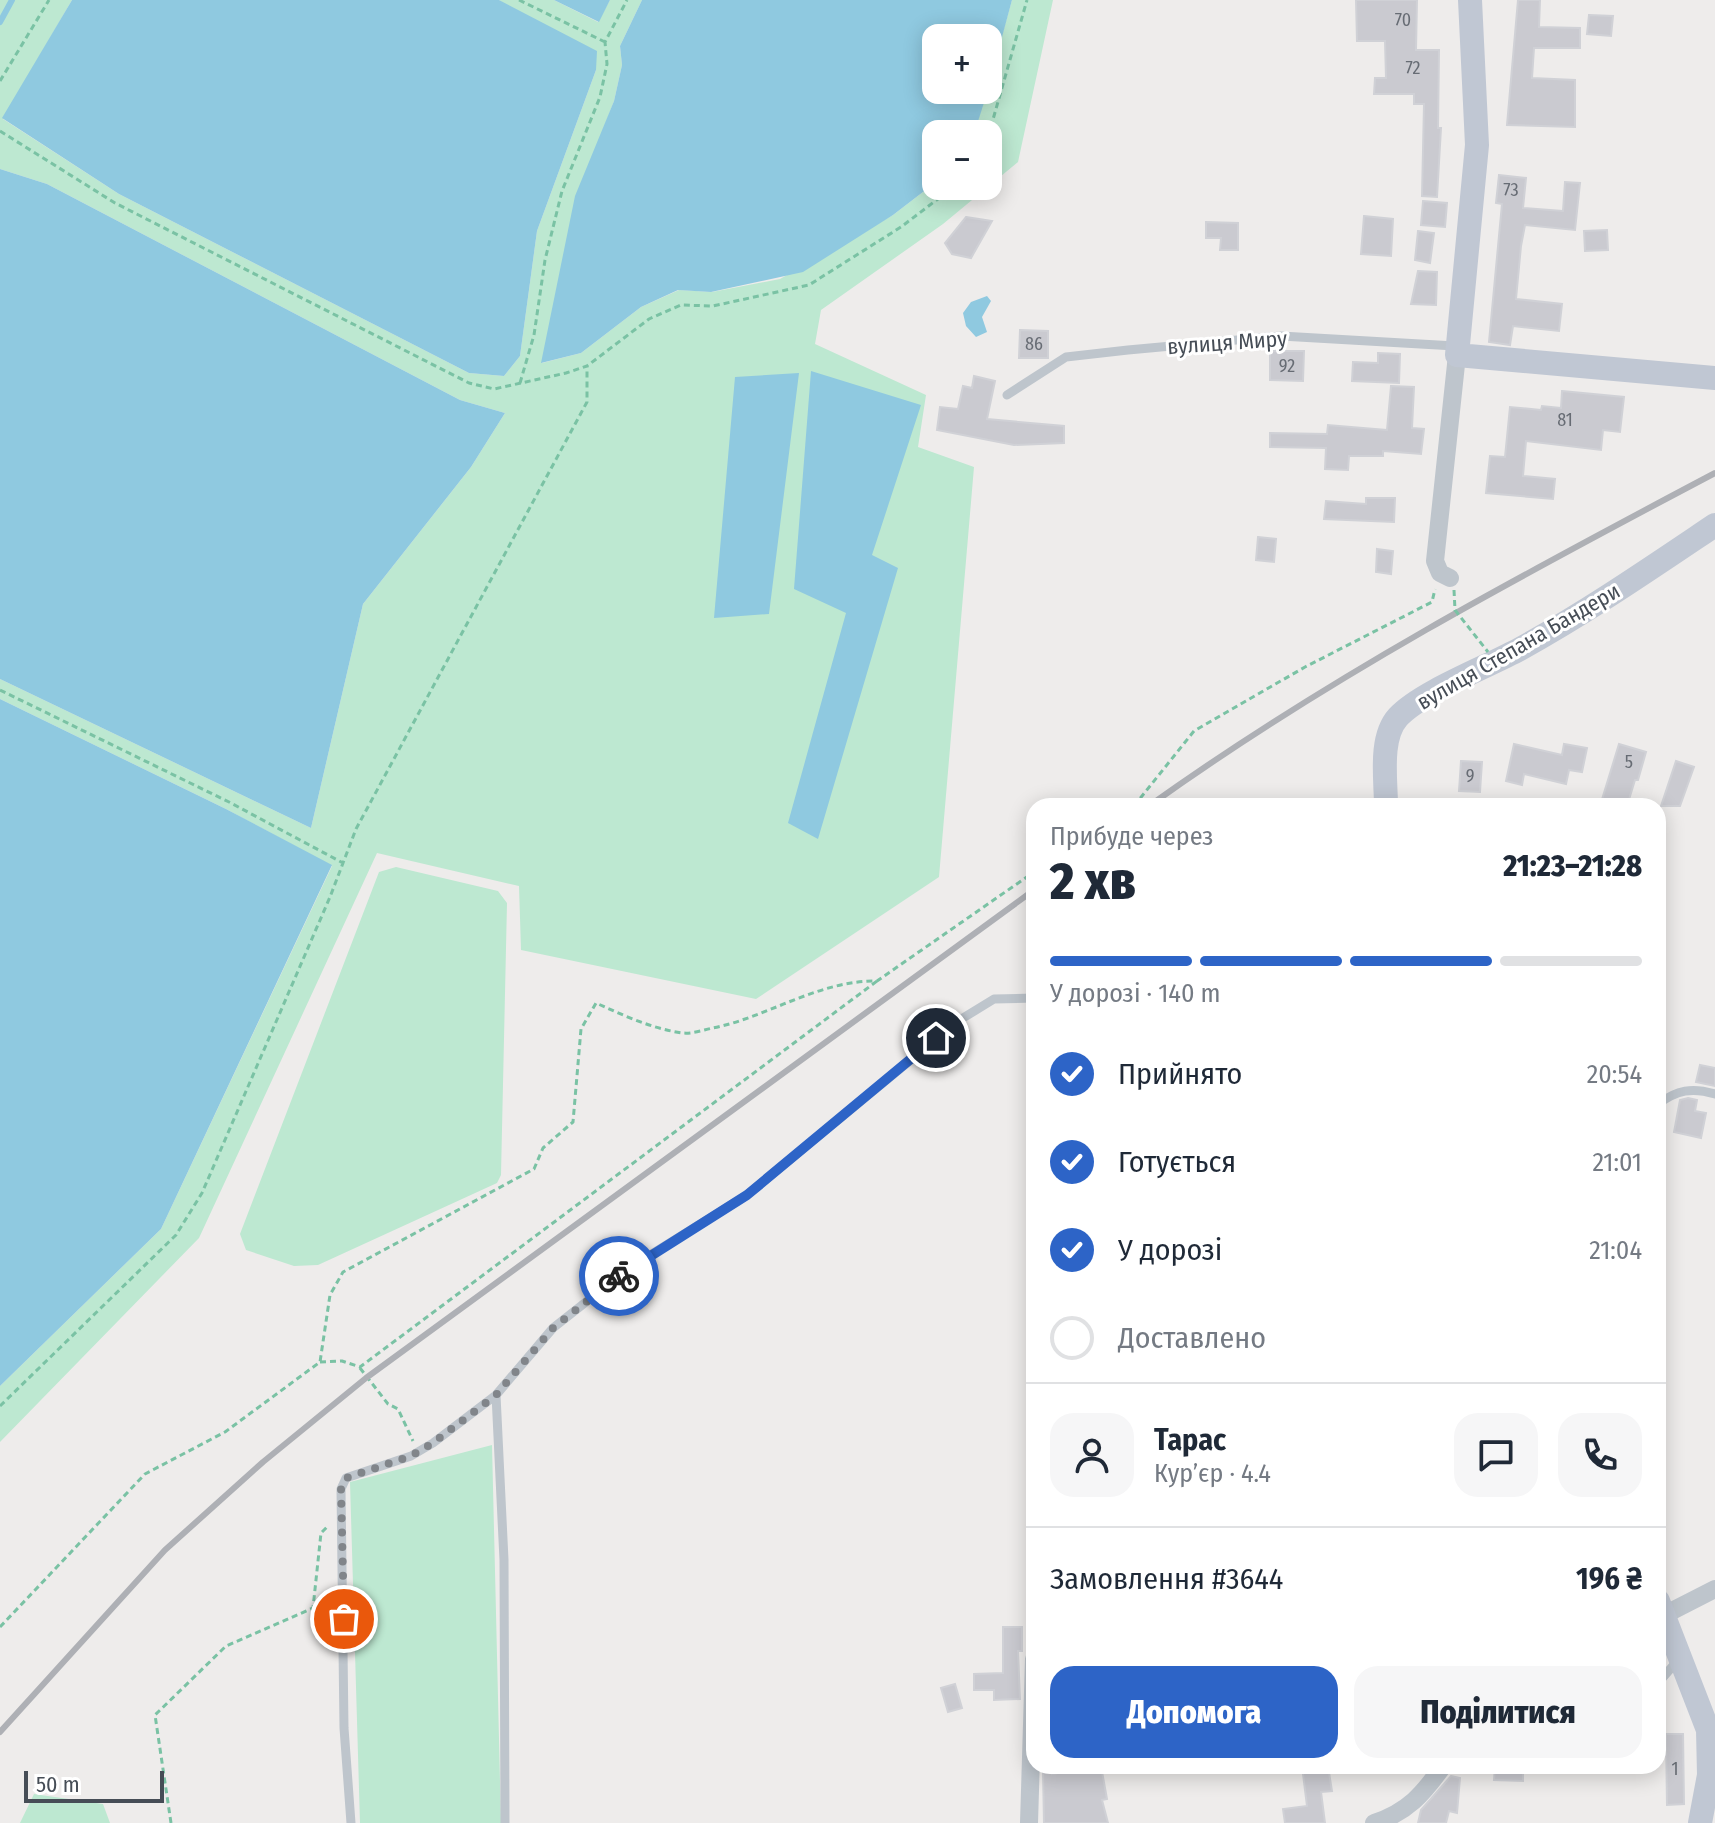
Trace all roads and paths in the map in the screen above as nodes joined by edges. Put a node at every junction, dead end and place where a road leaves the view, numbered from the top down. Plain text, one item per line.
1 (49, 0) edge
2 (519, 0) edge
3 (627, 0) edge
4 (1027, 0) edge
5 (1470, 0) edge
6 (605, 42) junction
7 (0, 81) edge
8 (993, 120) edge
9 (0, 131) edge
10 (937, 200) edge
11 (1458, 351) junction
12 (587, 366) junction
13 (1715, 378) edge
14 (520, 383) junction
15 (1007, 395) dead end
16 (1715, 525) edge
17 (1448, 580) junction
18 (1488, 652) dead end
19 (0, 690) edge
20 (1140, 798) edge
21 (1386, 798) edge
22 (343, 863) junction
23 (1026, 878) edge
24 (877, 981) junction
25 (1026, 998) edge
26 (1715, 1094) edge
27 (1666, 1098) edge
28 (320, 1362) junction
29 (360, 1367) junction
30 (496, 1395) junction
31 (0, 1406) edge
32 (418, 1452) junction
33 (342, 1514) junction
34 (1715, 1589) edge
35 (1666, 1606) edge
36 (1666, 1618) edge
37 (0, 1627) edge
38 (1681, 1657) junction
39 (1666, 1674) edge
40 (1711, 1730) edge
41 (1030, 1774) edge
42 (1437, 1774) edge
43 (171, 1823) edge
44 (351, 1823) edge
45 (505, 1823) edge
46 (1029, 1823) edge
47 (1374, 1823) edge
48 (1700, 1823) edge

1 - 7 path
2 - 6 path
3 - 6 path
4 - 8 path
5 - 11 street
6 - 14 path
9 - 14 path
10 - 12 path
11 - 13 street, вулиця Миру
11 - 15 lane, вулиця Миру
11 - 17 street
12 - 14 path
12 - 22 path
16 - 21 street, вулиця Степана Бандери
17 - 18 path, bridge
17 - 20 path
19 - 22 path
22 - 31 path
23 - 24 path
24 - 28 path
24 - 29 path
25 - 30 lane
26 - 27 lane
28 - 29 path
28 - 37 path
29 - 32 path
30 - 32 lane
30 - 45 lane
32 - 33 lane
33 - 43 path
33 - 44 lane
34 - 35 street
36 - 38 street
38 - 39 lane
38 - 40 street
40 - 48 street
41 - 46 street
42 - 47 street

